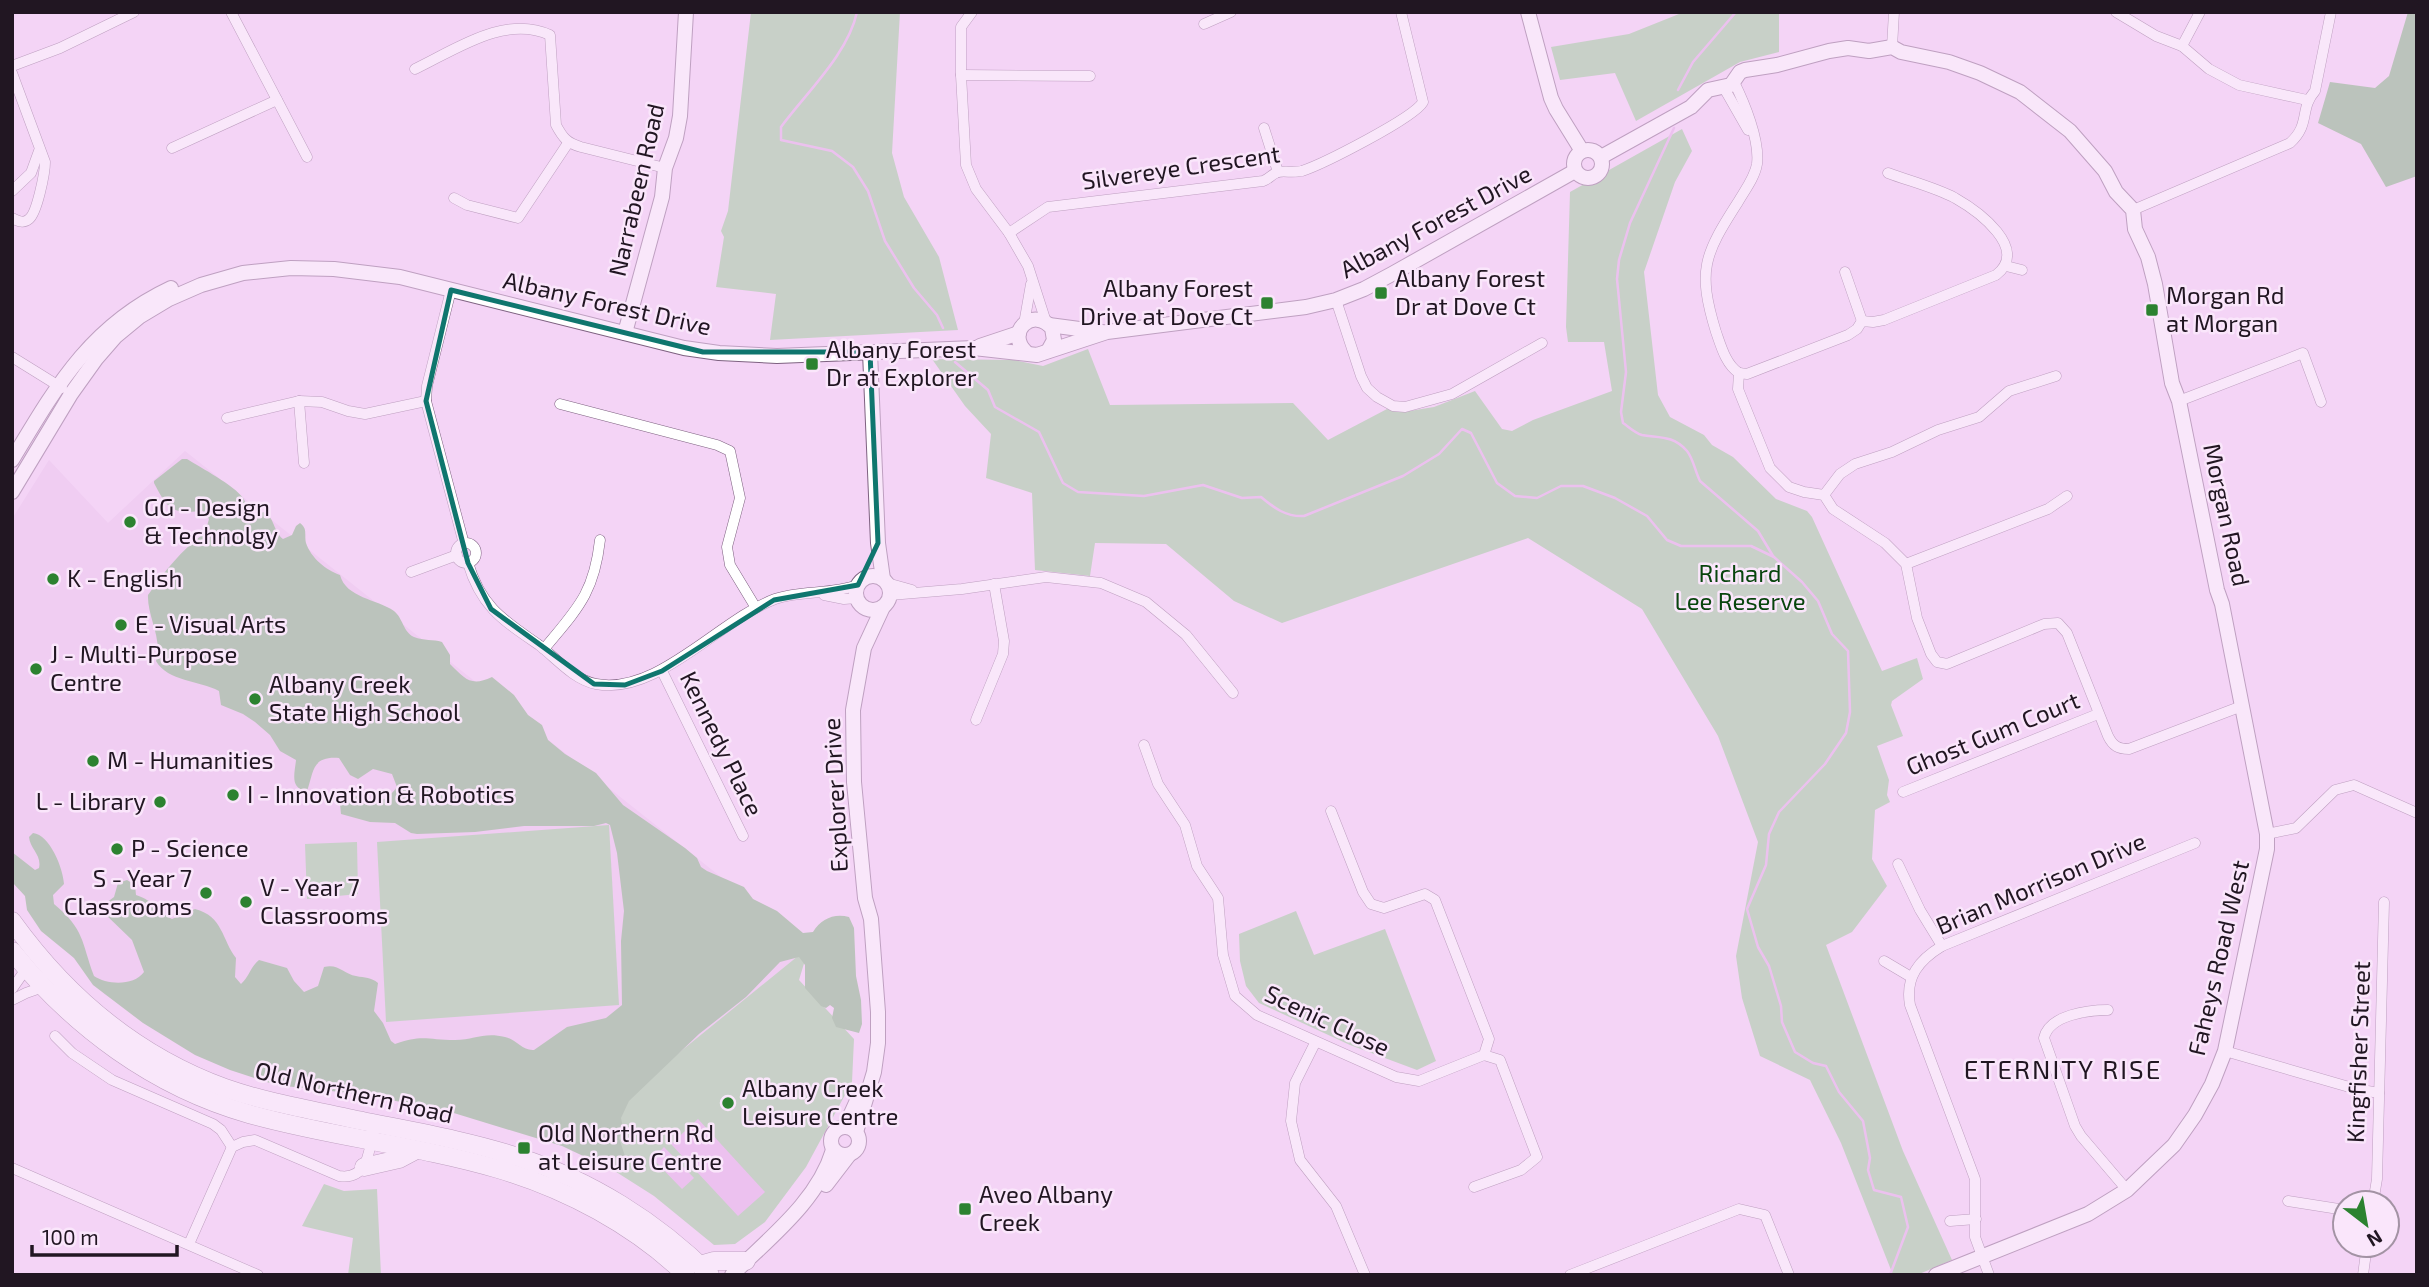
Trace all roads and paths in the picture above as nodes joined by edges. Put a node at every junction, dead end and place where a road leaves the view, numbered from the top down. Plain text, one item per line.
1 (134, 12) edge
2 (231, 12) edge
3 (685, 12) edge
4 (972, 12) edge
5 (1231, 12) edge
6 (1402, 12) edge
7 (1528, 12) edge
8 (1894, 12) edge
9 (2116, 12) edge
10 (2200, 12) edge
11 (2331, 12) edge
12 (1204, 24) dead end
13 (2182, 46) junction
14 (1892, 47) junction
15 (12, 66) edge
16 (415, 69) dead end
17 (12, 73) edge
18 (961, 75) junction
19 (1090, 76) dead end
20 (1731, 88) junction
21 (277, 100) junction
22 (2307, 100) junction
23 (1264, 128) dead end
24 (568, 143) junction
25 (172, 148) dead end
26 (39, 150) junction
27 (1582, 151) junction
28 (1601, 157) junction
29 (307, 158) dead end
30 (665, 168) junction
31 (1575, 171) junction
32 (1278, 172) junction
33 (1888, 173) dead end
34 (12, 191) edge
35 (454, 198) dead end
36 (2133, 210) junction
37 (12, 218) edge
38 (1009, 233) junction
39 (2006, 266) junction
40 (2022, 270) dead end
41 (1844, 272) dead end
42 (400, 278) junction
43 (1032, 280) junction
44 (451, 290) junction
45 (1336, 300) junction
46 (1862, 321) junction
47 (1047, 323) junction
48 (1021, 328) junction
49 (1107, 332) junction
50 (625, 333) junction
51 (1542, 343) dead end
52 (974, 348) junction
53 (1048, 351) junction
54 (870, 352) junction
55 (1026, 352) junction
56 (12, 357) edge
57 (1739, 373) junction
58 (2056, 376) dead end
59 (58, 385) junction
60 (71, 394) junction
61 (299, 401) junction
62 (426, 401) junction
63 (2179, 401) junction
64 (2322, 402) dead end
65 (560, 404) dead end
66 (227, 418) dead end
67 (12, 460) edge
68 (304, 463) dead end
69 (12, 492) edge
70 (1824, 495) junction
71 (2067, 496) dead end
72 (600, 540) dead end
73 (878, 543) junction
74 (464, 544) junction
75 (457, 555) junction
76 (468, 563) junction
77 (1906, 564) junction
78 (411, 572) dead end
79 (994, 584) junction
80 (886, 591) junction
81 (860, 592) junction
82 (756, 608) junction
83 (864, 648) junction
84 (544, 649) junction
85 (662, 671) junction
86 (1233, 693) dead end
87 (2242, 706) junction
88 (2098, 714) junction
89 (976, 720) dead end
90 (1144, 745) dead end
91 (1903, 792) dead end
92 (1331, 811) dead end
93 (2417, 813) edge
94 (2267, 834) junction
95 (743, 836) dead end
96 (2195, 843) dead end
97 (1898, 864) dead end
98 (2384, 902) dead end
99 (12, 920) edge
100 (1942, 946) junction
101 (12, 951) edge
102 (1884, 961) dead end
103 (26, 969) junction
104 (1911, 977) junction
105 (43, 987) junction
106 (12, 989) edge
107 (12, 1000) edge
108 (2108, 1010) dead end
109 (55, 1036) dead end
110 (1315, 1043) junction
111 (2225, 1051) junction
112 (1484, 1055) junction
113 (2379, 1093) junction
114 (851, 1130) junction
115 (372, 1132) junction
116 (232, 1147) junction
117 (416, 1150) junction
118 (833, 1150) junction
119 (849, 1155) junction
120 (363, 1167) junction
121 (12, 1168) edge
122 (1474, 1187) dead end
123 (2375, 1189) edge
124 (2127, 1190) junction
125 (2288, 1202) dead end
126 (2331, 1208) edge
127 (1976, 1219) junction
128 (1950, 1221) dead end
129 (189, 1244) junction
130 (1982, 1256) junction
131 (699, 1271) edge
132 (745, 1271) edge
133 (258, 1275) edge
134 (1364, 1275) edge
135 (1570, 1275) edge
136 (1789, 1275) edge
137 (1936, 1275) edge
138 (1989, 1275) edge

1 - 15 street
2 - 21 street
3 - 30 street, Narrabeen Road
4 - 18 street
5 - 12 street
6 - 32 street, Silvereye Crescent
7 - 27 street
8 - 14 street
9 - 13 street
10 - 13 street
11 - 22 street
13 - 22 street
14 - 20 street
14 - 36 street
16 - 24 street
17 - 26 street
18 - 19 street
18 - 38 street
20 - 28 street
20 - 57 street
21 - 25 street
21 - 29 street
22 - 36 street
23 - 32 street
24 - 30 street
24 - 35 street
26 - 34 street
26 - 37 street
27 - 28 street
27 - 31 street
28 - 31 street
30 - 50 street, Narrabeen Road
31 - 45 street, Albany Forest Drive
32 - 38 street, Silvereye Crescent
33 - 39 street
36 - 63 street, Morgan Road
38 - 43 street
39 - 40 street
39 - 46 street
41 - 46 street
42 - 44 street, Albany Forest Drive
42 - 59 street, Albany Forest Drive
42 - 60 street, Albany Forest Drive
43 - 47 street
43 - 48 street
44 - 50 street, Albany Forest Drive
44 - 62 street
45 - 49 street, Albany Forest Drive
45 - 51 street
46 - 57 street
47 - 48 street
47 - 49 street, Albany Forest Drive
47 - 53 street
48 - 52 street, Albany Forest Drive
48 - 55 street
49 - 53 street, Albany Forest Drive
50 - 54 street, Albany Forest Drive
52 - 54 street, Albany Forest Drive
52 - 55 street, Albany Forest Drive
53 - 55 street
54 - 73 street, Explorer Drive
56 - 59 street
57 - 70 street
58 - 70 street
59 - 60 street
59 - 67 street, Albany Forest Drive
60 - 69 street, Albany Forest Drive
61 - 62 street
61 - 66 street
61 - 68 street
62 - 74 street
63 - 64 street
63 - 87 street, Morgan Road
65 - 82 street
70 - 77 street
71 - 77 street
72 - 84 street
73 - 80 street, Explorer Drive
73 - 81 street, Explorer Drive
74 - 75 street
74 - 76 street
75 - 76 street
75 - 78 street
76 - 84 street
77 - 88 street
79 - 80 street
79 - 86 street
79 - 89 street
80 - 81 street
80 - 81 street
80 - 83 street, Explorer Drive
81 - 82 street
81 - 83 street, Explorer Drive
82 - 85 street
83 - 114 street, Explorer Drive
84 - 85 street
85 - 95 street, Kennedy Place
87 - 88 street
87 - 94 street, Morgan Road
88 - 91 street, Ghost Gum Court
90 - 110 street, Scenic Close
92 - 112 street
93 - 94 street, Faheys Road West
94 - 111 street, Faheys Road West
96 - 100 street, Brian Morrison Drive
97 - 100 street
98 - 113 street, Kingfisher Street
99 - 115 highway, Old Northern Road
100 - 104 street, Brian Morrison Drive
101 - 103 highway, Old Northern Road
102 - 104 street
103 - 105 highway, Old Northern Road
103 - 106 street
104 - 127 street
105 - 107 street
105 - 115 highway, Old Northern Road
108 - 124 street
109 - 116 street
110 - 112 street, Scenic Close
110 - 134 street
111 - 113 street
111 - 124 street, Faheys Road West
112 - 122 street
113 - 123 street, Kingfisher Street
114 - 118 street
114 - 119 street
115 - 117 highway, Old Northern Road
115 - 120 street
115 - 131 highway, Old Northern Road
116 - 120 street
116 - 129 street
117 - 120 highway
117 - 131 highway, Old Northern Road
118 - 119 street
118 - 132 street
119 - 132 street
121 - 129 street
124 - 130 street, Faheys Road West
125 - 126 street
127 - 128 street
127 - 130 street
129 - 133 street
130 - 137 street, Faheys Road West
130 - 138 street
131 - 132 highway
135 - 136 street

